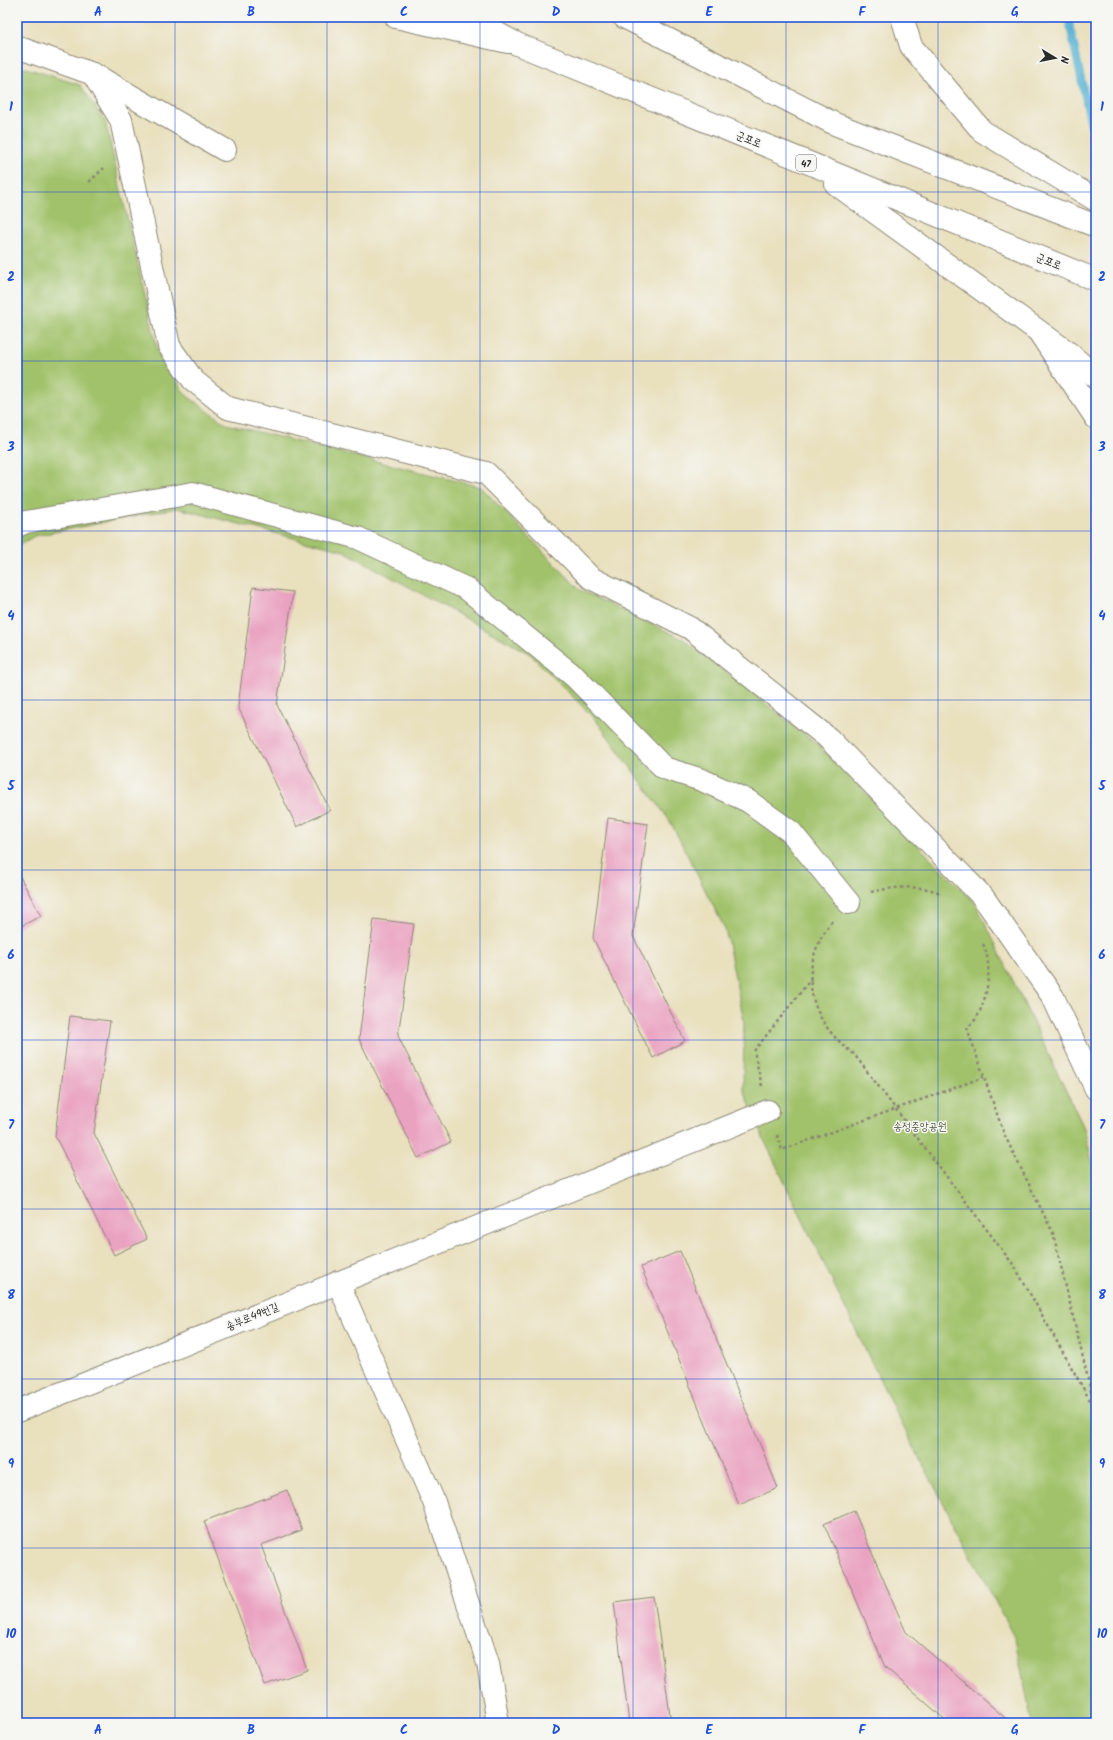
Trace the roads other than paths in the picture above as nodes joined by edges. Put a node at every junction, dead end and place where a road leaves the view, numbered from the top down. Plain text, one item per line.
1 (396, 17) edge
2 (466, 17) edge
3 (624, 17) edge
4 (902, 17) edge
5 (517, 44) junction
6 (17, 47) edge
7 (93, 74) junction
8 (225, 150) dead end
9 (807, 163) junction
10 (1096, 200) edge
11 (1096, 226) edge
12 (1096, 280) edge
13 (1037, 330) junction
14 (1096, 377) edge
15 (1096, 418) edge
16 (17, 526) edge
17 (849, 903) road end
18 (1096, 1089) edge
19 (768, 1111) road end
20 (338, 1282) junction
21 (17, 1411) edge
22 (498, 1723) edge

1 - 5 main road, 군포로 / 47
2 - 5 main road, 47
3 - 11 main road
4 - 10 main road
5 - 9 main road, 군포로 / 47
6 - 7 main road
7 - 8 main road
7 - 18 main road
9 - 12 main road, 군포로 / 47
9 - 13 main road
13 - 14 main road
13 - 15 main road
16 - 17 main road
19 - 20 main road, 송부로49번길
20 - 21 main road, 송부로49번길
20 - 22 main road

